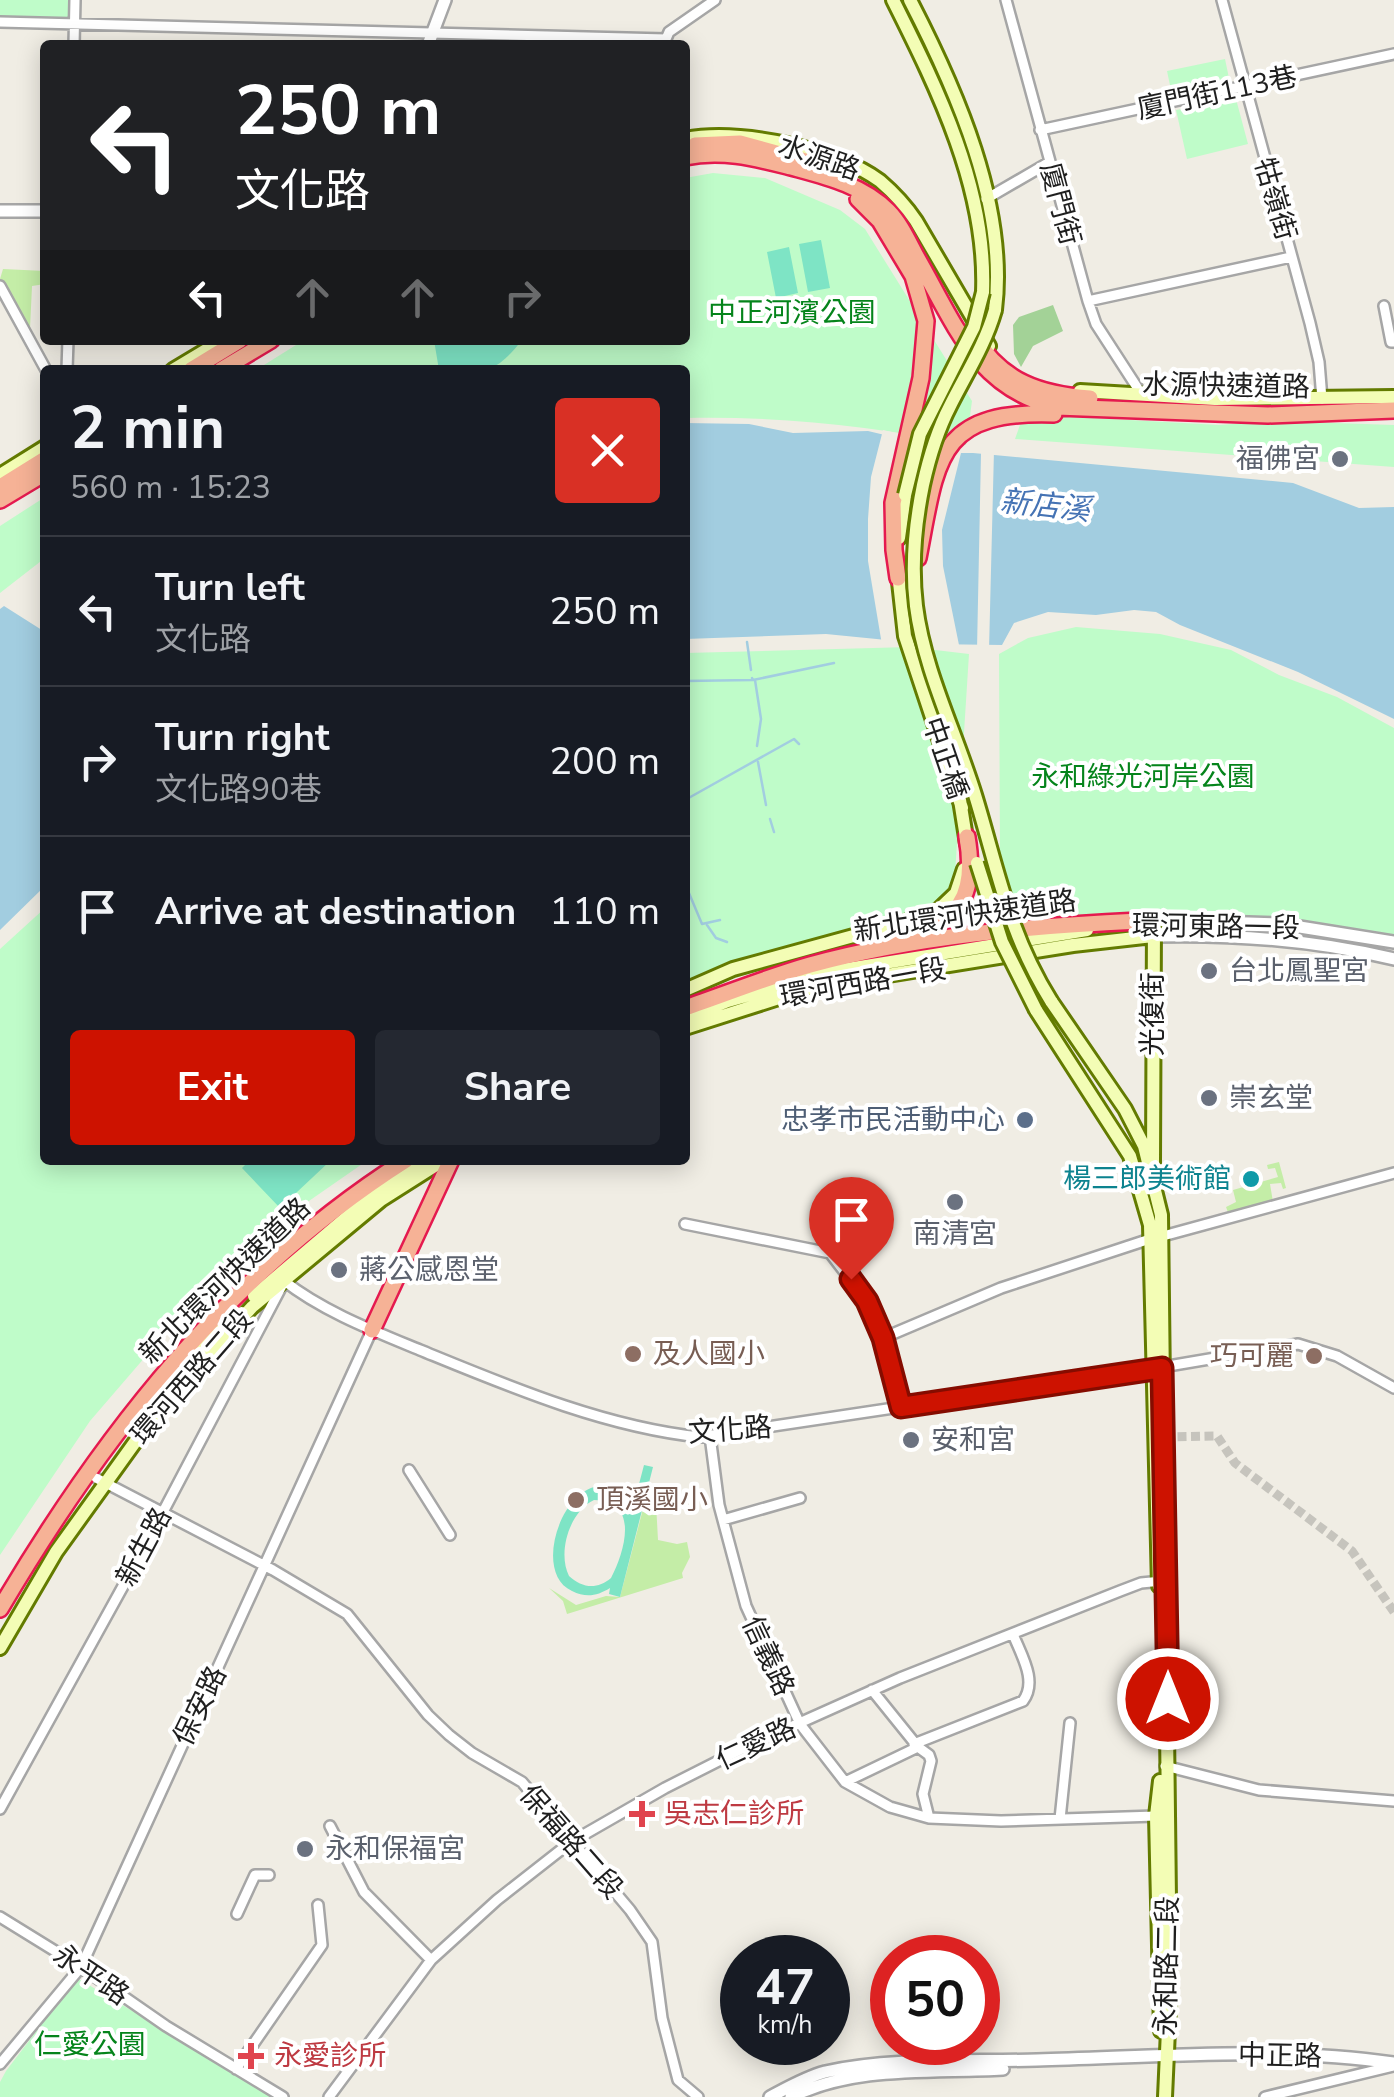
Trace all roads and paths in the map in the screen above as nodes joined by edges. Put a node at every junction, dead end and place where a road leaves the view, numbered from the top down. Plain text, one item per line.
1 (75, 0) edge
2 (445, 0) edge
3 (716, 0) edge
4 (893, 0) edge
5 (910, 0) edge
6 (1006, 0) edge
7 (1222, 0) edge
8 (0, 22) edge
9 (75, 24) junction
10 (430, 39) edge
11 (74, 40) edge
12 (509, 40) edge
13 (667, 40) edge
14 (1394, 54) edge
15 (1244, 88) junction
16 (1040, 130) junction
17 (690, 138) edge
18 (690, 147) edge
19 (690, 156) edge
20 (772, 162) junction
21 (1048, 163) junction
22 (981, 201) junction
23 (0, 210) edge
24 (40, 212) edge
25 (1292, 257) junction
26 (0, 286) edge
27 (948, 293) junction
28 (1088, 301) junction
29 (1384, 306) dead end
30 (1394, 342) edge
31 (215, 345) edge
32 (232, 345) edge
33 (246, 345) edge
34 (262, 345) edge
35 (43, 365) edge
36 (181, 365) edge
37 (199, 365) edge
38 (212, 365) edge
39 (228, 365) edge
40 (1142, 395) junction
41 (1057, 397) junction
42 (1322, 400) junction
43 (1394, 403) edge
44 (1268, 415) junction
45 (40, 450) edge
46 (40, 463) edge
47 (0, 475) edge
48 (40, 476) edge
49 (0, 487) edge
50 (0, 500) edge
51 (906, 578) junction
52 (960, 800) junction
53 (967, 837) junction
54 (1146, 920) junction
55 (1154, 936) junction
56 (1394, 942) edge
57 (1041, 944) junction
58 (1394, 958) edge
59 (690, 988) edge
60 (690, 1003) edge
61 (690, 1004) edge
62 (690, 1016) edge
63 (690, 1026) edge
64 (1120, 1102) junction
65 (1152, 1108) junction
66 (398, 1165) edge
67 (417, 1165) edge
68 (436, 1165) edge
69 (449, 1165) edge
70 (1394, 1173) edge
71 (1154, 1180) junction
72 (685, 1224) dead end
73 (1158, 1237) junction
74 (281, 1278) junction
75 (372, 1330) junction
76 (883, 1338) junction
77 (1157, 1369) junction
78 (1394, 1388) edge
79 (901, 1407) junction
80 (710, 1436) junction
81 (409, 1470) dead end
82 (100, 1480) junction
83 (800, 1498) dead end
84 (163, 1512) junction
85 (722, 1520) junction
86 (450, 1534) dead end
87 (265, 1567) junction
88 (1164, 1581) junction
89 (0, 1608) edge
90 (0, 1632) edge
91 (1013, 1634) junction
92 (0, 1648) edge
93 (872, 1690) junction
94 (1070, 1723) dead end
95 (800, 1724) junction
96 (916, 1746) junction
97 (1165, 1766) junction
98 (845, 1782) junction
99 (1394, 1800) edge
100 (0, 1809) edge
101 (1156, 1816) junction
102 (929, 1818) junction
103 (1060, 1819) junction
104 (330, 1826) dead end
105 (571, 1842) junction
106 (269, 1874) dead end
107 (318, 1905) dead end
108 (236, 1914) dead end
109 (0, 1917) edge
110 (431, 1960) junction
111 (81, 1966) junction
112 (1166, 2055) junction
113 (0, 2064) edge
114 (1394, 2064) edge
115 (236, 2068) junction
116 (283, 2097) edge
117 (329, 2097) edge
118 (698, 2097) edge
119 (770, 2097) edge
120 (791, 2097) edge
121 (1165, 2097) edge
122 (1265, 2097) edge

1 - 9 street
2 - 10 street
3 - 13 street
4 - 22 main road
5 - 22 main road
6 - 16 street, 廈門街
7 - 15 street, 牯嶺街
8 - 9 street
9 - 10 street
9 - 11 street
10 - 12 street
14 - 15 street, 廈門街113巷
15 - 16 street, 廈門街113巷
15 - 25 street, 牯嶺街
16 - 21 street, 廈門街
17 - 27 main road, 水源路
18 - 27 highway
19 - 20 highway
20 - 27 highway
20 - 51 highway
21 - 22 street
21 - 28 street, 廈門街
22 - 51 main road, 中正橋, bridge
22 - 51 main road, 中正橋, bridge
23 - 24 street
25 - 28 street
25 - 42 street, 牯嶺街
26 - 35 street
27 - 41 highway
28 - 40 street, 廈門街
29 - 30 street
31 - 36 main road
32 - 37 highway
33 - 38 highway
34 - 39 highway
40 - 41 main road
40 - 42 main road
41 - 43 highway, 水源快速道路
41 - 44 highway, 水源快速道路
42 - 43 main road
43 - 44 highway, 水源快速道路
44 - 51 highway, bridge
45 - 47 main road
46 - 49 highway
48 - 50 highway
51 - 52 main road, 中正橋
51 - 64 main road, 中正橋, bridge
52 - 53 main road
52 - 73 main road, 中正橋, bridge
53 - 59 main road
53 - 60 highway
54 - 55 main road, 光復街
54 - 56 street, 環河東路一段
54 - 57 main road, 環河東路一段
54 - 61 highway, 新北環河快速道路
55 - 57 main road, 環河東路一段
55 - 58 street, 環河東路一段
55 - 65 main road, 光復街
57 - 62 main road, 環河西路一段
57 - 63 main road, 環河西路一段
64 - 65 main road
64 - 71 main road, 中正橋
65 - 71 main road, 光復街
66 - 89 highway, 新北環河快速道路
67 - 74 main road, 環河西路二段
68 - 74 main road, 環河西路二段
69 - 75 highway
70 - 73 street
71 - 73 main road, 永和路二段
72 - 76 street
73 - 76 street
73 - 77 main road, 永和路二段
74 - 75 street, 文化路
74 - 82 main road, 環河西路二段
74 - 84 street, 新生路
75 - 80 street, 文化路
75 - 87 street, 保安路
76 - 79 street
77 - 78 street, 文化路
77 - 79 street, 文化路
77 - 88 main road, 永和路二段
79 - 80 street, 文化路
80 - 85 street, 信義路
81 - 86 street
82 - 84 street, 保福路二段
82 - 90 main road, 環河西路二段
82 - 92 main road, 環河西路二段
83 - 85 street
84 - 87 street, 保福路二段
84 - 100 street, 新生路
85 - 95 street, 信義路
87 - 105 street, 保福路二段
87 - 111 street, 保安路
88 - 91 street, 仁愛路
88 - 97 main road, 永和路二段
91 - 93 street, 仁愛路
91 - 96 street
93 - 95 street, 仁愛路
93 - 96 street
94 - 103 street
95 - 98 street, 信義路
95 - 105 street, 仁愛路
96 - 98 street
96 - 102 street
97 - 99 street
97 - 101 main road, 永和路二段
97 - 112 main road, 永和路二段
98 - 102 street, 信義路
101 - 103 street, 信義路
101 - 112 main road, 永和路二段
102 - 103 street, 信義路
104 - 110 street
105 - 110 street, 仁愛路
105 - 118 street, 保福路二段
106 - 108 street
107 - 115 street
109 - 111 street, 永平路
110 - 117 street, 仁愛路
111 - 113 street, 保安路
111 - 115 street, 永平路
112 - 114 street, 中正路
112 - 119 street
112 - 120 street
112 - 121 main road
114 - 122 street
115 - 116 street, 永平路

